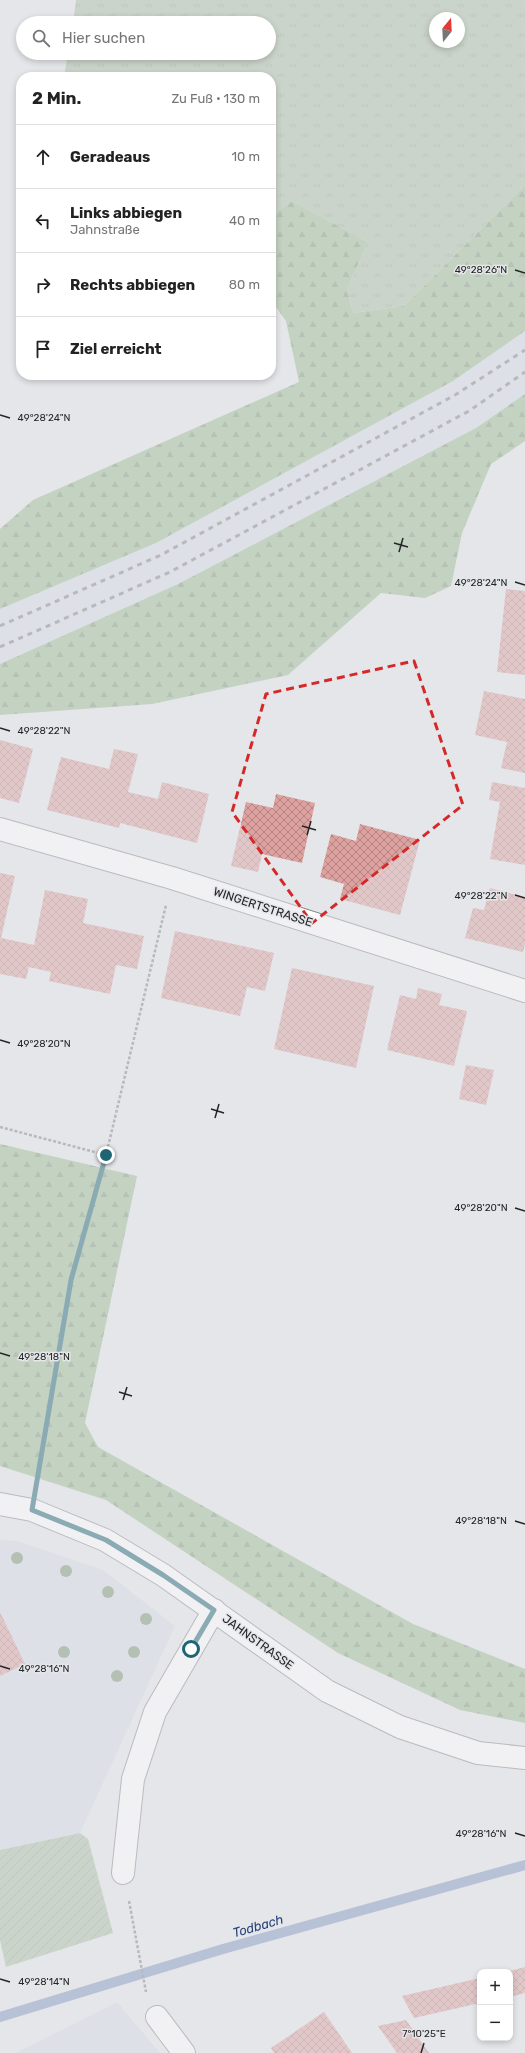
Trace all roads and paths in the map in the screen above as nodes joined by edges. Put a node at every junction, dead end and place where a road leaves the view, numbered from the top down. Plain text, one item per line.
1 (0, 829) edge
2 (172, 878) junction
3 (525, 991) edge
4 (0, 1127) edge
5 (106, 1155) junction
6 (0, 1504) edge
7 (32, 1510) junction
8 (214, 1610) junction
9 (525, 1758) edge
10 (123, 1873) dead end
11 (132, 1921) dead end
12 (147, 1996) dead end
13 (157, 2017) dead end
14 (184, 2053) edge

1 - 2 street, WINGERTSTRASSE
2 - 3 street, WINGERTSTRASSE
2 - 5 path
4 - 5 path
5 - 7 path
6 - 7 street, JAHNSTRASSE
7 - 8 street, JAHNSTRASSE
8 - 9 street, JAHNSTRASSE
8 - 10 street
11 - 12 path
13 - 14 street

